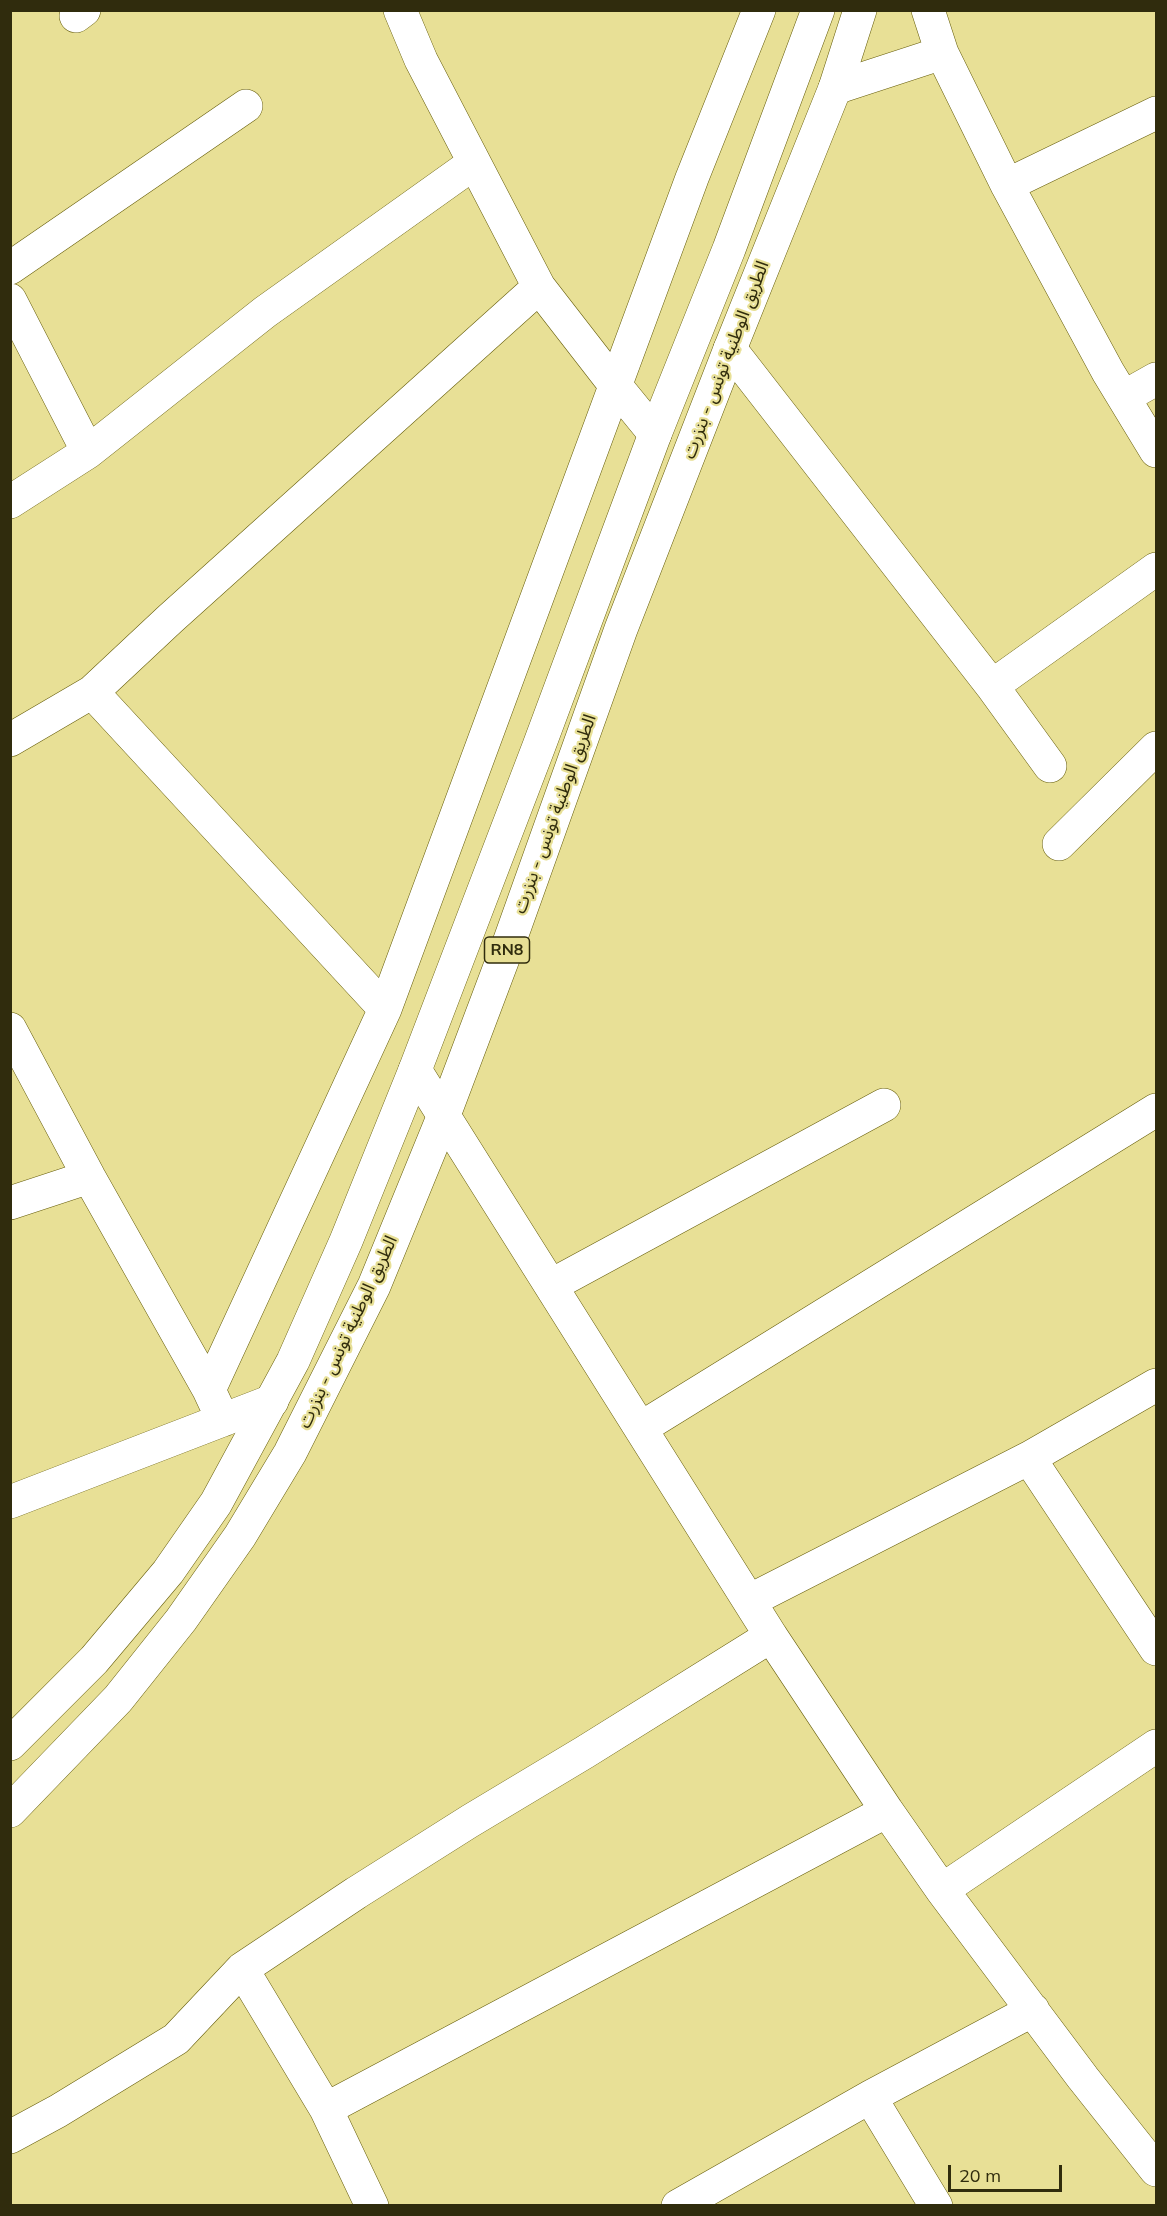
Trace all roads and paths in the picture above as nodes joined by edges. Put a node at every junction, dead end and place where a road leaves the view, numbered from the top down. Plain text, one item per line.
1 (400, 10) edge
2 (759, 10) edge
3 (819, 10) edge
4 (860, 10) edge
5 (928, 10) edge
6 (942, 53) junction
7 (835, 88) junction
8 (246, 106) dead end
9 (1156, 113) edge
10 (474, 163) junction
11 (1007, 185) junction
12 (752, 187) junction
13 (787, 206) junction
14 (10, 268) edge
15 (539, 287) junction
16 (10, 300) edge
17 (730, 349) junction
18 (1156, 379) edge
19 (615, 385) junction
20 (1124, 397) junction
21 (655, 434) junction
22 (1156, 451) edge
23 (88, 452) junction
24 (10, 502) edge
25 (1156, 569) edge
26 (992, 686) junction
27 (92, 692) junction
28 (10, 740) edge
29 (1156, 748) edge
30 (1050, 766) dead end
31 (1059, 844) dead end
32 (385, 1009) junction
33 (10, 1029) edge
34 (415, 1070) junction
35 (884, 1105) dead end
36 (1156, 1110) edge
37 (444, 1115) junction
38 (89, 1177) junction
39 (10, 1203) edge
40 (552, 1286) junction
41 (1156, 1385) edge
42 (209, 1390) junction
43 (272, 1401) junction
44 (223, 1420) junction
45 (641, 1428) junction
46 (1029, 1458) junction
47 (10, 1502) edge
48 (749, 1601) junction
49 (771, 1636) junction
50 (1156, 1649) edge
51 (10, 1744) edge
52 (1156, 1746) edge
53 (10, 1810) edge
54 (887, 1811) junction
55 (942, 1890) junction
56 (242, 1969) junction
57 (1033, 2010) junction
58 (870, 2097) junction
59 (326, 2109) junction
60 (10, 2137) edge
61 (1151, 2152) edge
62 (372, 2205) edge
63 (678, 2205) edge
64 (936, 2205) edge

1 - 10 street
2 - 19 street
3 - 12 street, الطريق الوطنية تونس - بنزرت / RN8
4 - 7 street, الطريق الوطنية تونس - بنزرت / RN8
5 - 6 street
6 - 7 street
6 - 11 street
7 - 13 street, الطريق الوطنية تونس - بنزرت / RN8
8 - 14 street
9 - 11 street
10 - 15 street
10 - 23 street
11 - 20 street
12 - 13 street
12 - 21 street, الطريق الوطنية تونس - بنزرت / RN8
13 - 17 street, الطريق الوطنية تونس - بنزرت / RN8
15 - 19 street
15 - 27 street
16 - 23 street
17 - 26 street
17 - 37 street, الطريق الوطنية تونس - بنزرت / RN8
18 - 20 street
19 - 21 street
19 - 32 street
20 - 22 street
21 - 34 street, الطريق الوطنية تونس - بنزرت / RN8
23 - 24 street
25 - 26 street
26 - 30 street
27 - 28 street
27 - 32 street
29 - 31 street
32 - 42 street
33 - 38 street
34 - 37 street
34 - 43 street, الطريق الوطنية تونس - بنزرت / RN8
35 - 40 street
36 - 45 street
37 - 40 street
37 - 53 street, الطريق الوطنية تونس - بنزرت / RN8
38 - 39 street
38 - 42 street
40 - 45 street
41 - 46 street
42 - 44 street
43 - 44 street
43 - 51 street, الطريق الوطنية تونس - بنزرت / RN8
44 - 47 street
45 - 48 street
46 - 48 street
46 - 50 street
48 - 49 street
49 - 54 street
49 - 56 street
52 - 55 street
54 - 55 street
54 - 59 street
55 - 57 street
56 - 59 street
56 - 60 street
57 - 58 street
57 - 61 street
58 - 63 street
58 - 64 street
59 - 62 street

